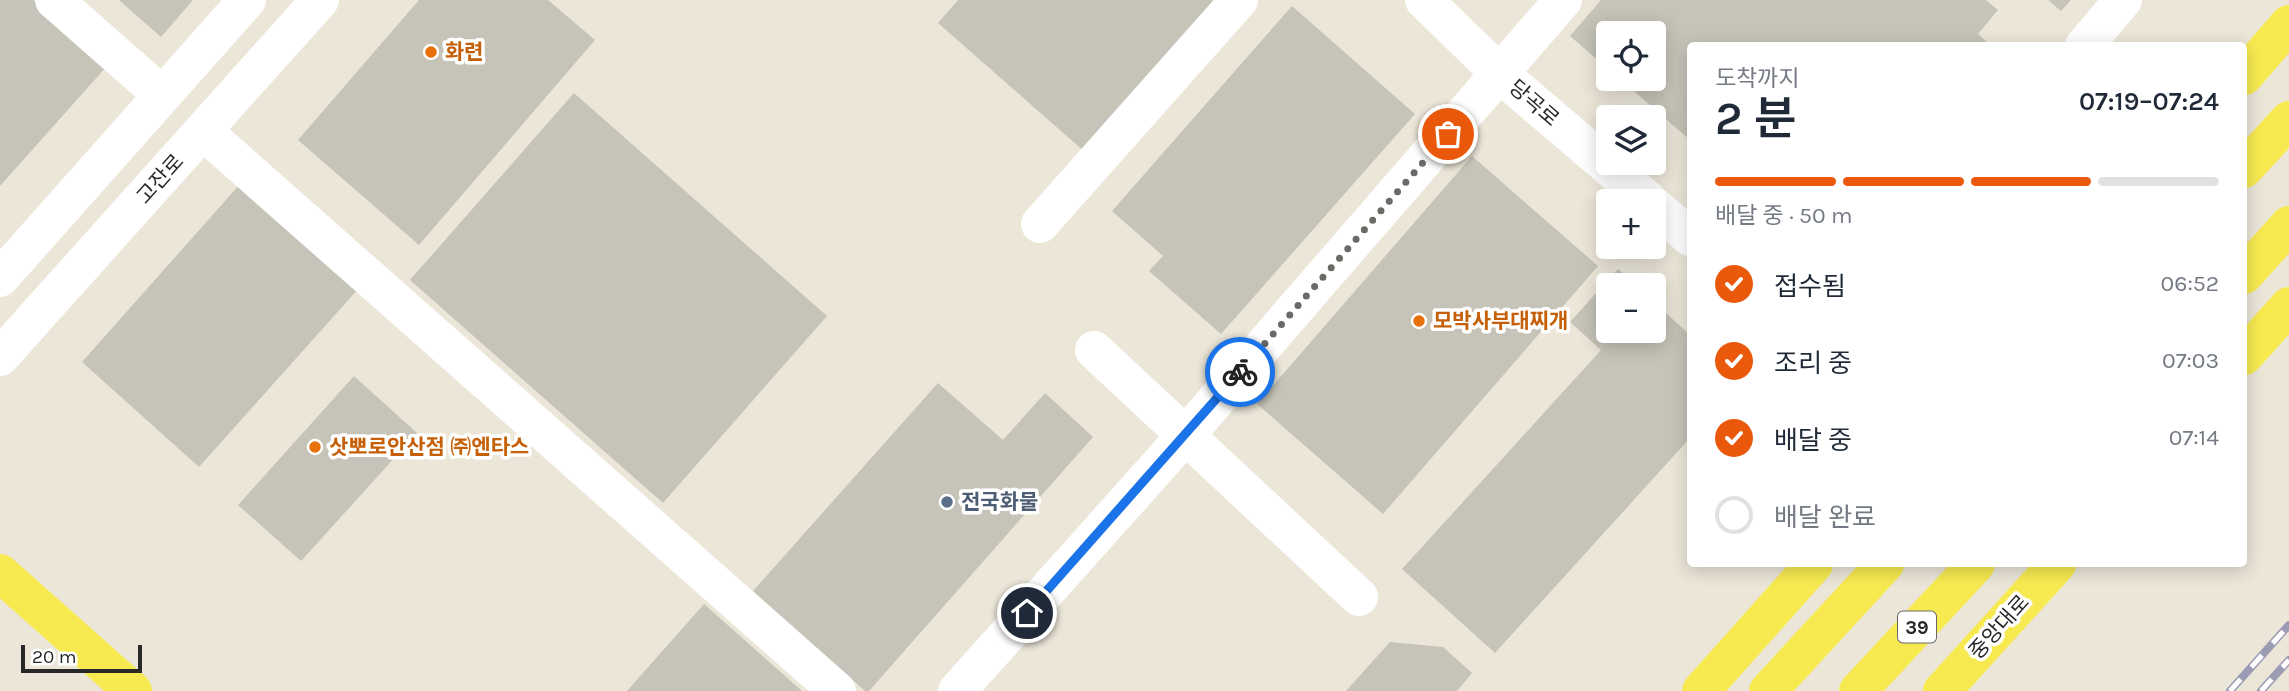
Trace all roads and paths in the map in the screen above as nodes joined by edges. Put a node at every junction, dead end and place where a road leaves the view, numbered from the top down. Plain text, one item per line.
1 (54, 0) edge
2 (247, 0) edge
3 (320, 0) edge
4 (1239, 0) edge
5 (1424, 0) edge
6 (1563, 0) edge
7 (2123, 0) edge
8 (2289, 24) edge
9 (2087, 42) edge
10 (2247, 73) edge
11 (1500, 74) junction
12 (162, 95) junction
13 (2289, 120) edge
14 (203, 131) junction
15 (2247, 167) edge
16 (1635, 189) edge
17 (1666, 216) edge
18 (1040, 224) dead end
19 (2289, 226) edge
20 (1687, 234) edge
21 (2247, 272) edge
22 (0, 278) edge
23 (2289, 306) edge
24 (1094, 350) dead end
25 (2247, 353) edge
26 (0, 357) edge
27 (1185, 436) junction
28 (1811, 567) edge
29 (1882, 567) edge
30 (1973, 567) edge
31 (2054, 567) edge
32 (0, 573) edge
33 (1359, 597) dead end
34 (133, 691) edge
35 (837, 691) edge
36 (957, 691) edge
37 (1701, 691) edge
38 (1768, 691) edge
39 (1858, 691) edge
40 (1941, 691) edge

1 - 12 street
2 - 12 street
3 - 14 street, 고잔로
4 - 18 street
5 - 11 street, 당곡로
6 - 11 street
7 - 9 street
8 - 10 main road
11 - 16 street, 당곡로
11 - 27 street
12 - 22 street
13 - 15 main road
14 - 26 street, 고잔로
14 - 35 street
17 - 20 street
19 - 21 main road
23 - 25 main road
24 - 27 street
27 - 33 street
27 - 36 street
28 - 37 main road
29 - 38 main road
30 - 39 main road, 39
31 - 40 main road, 중앙대로
32 - 34 main road

